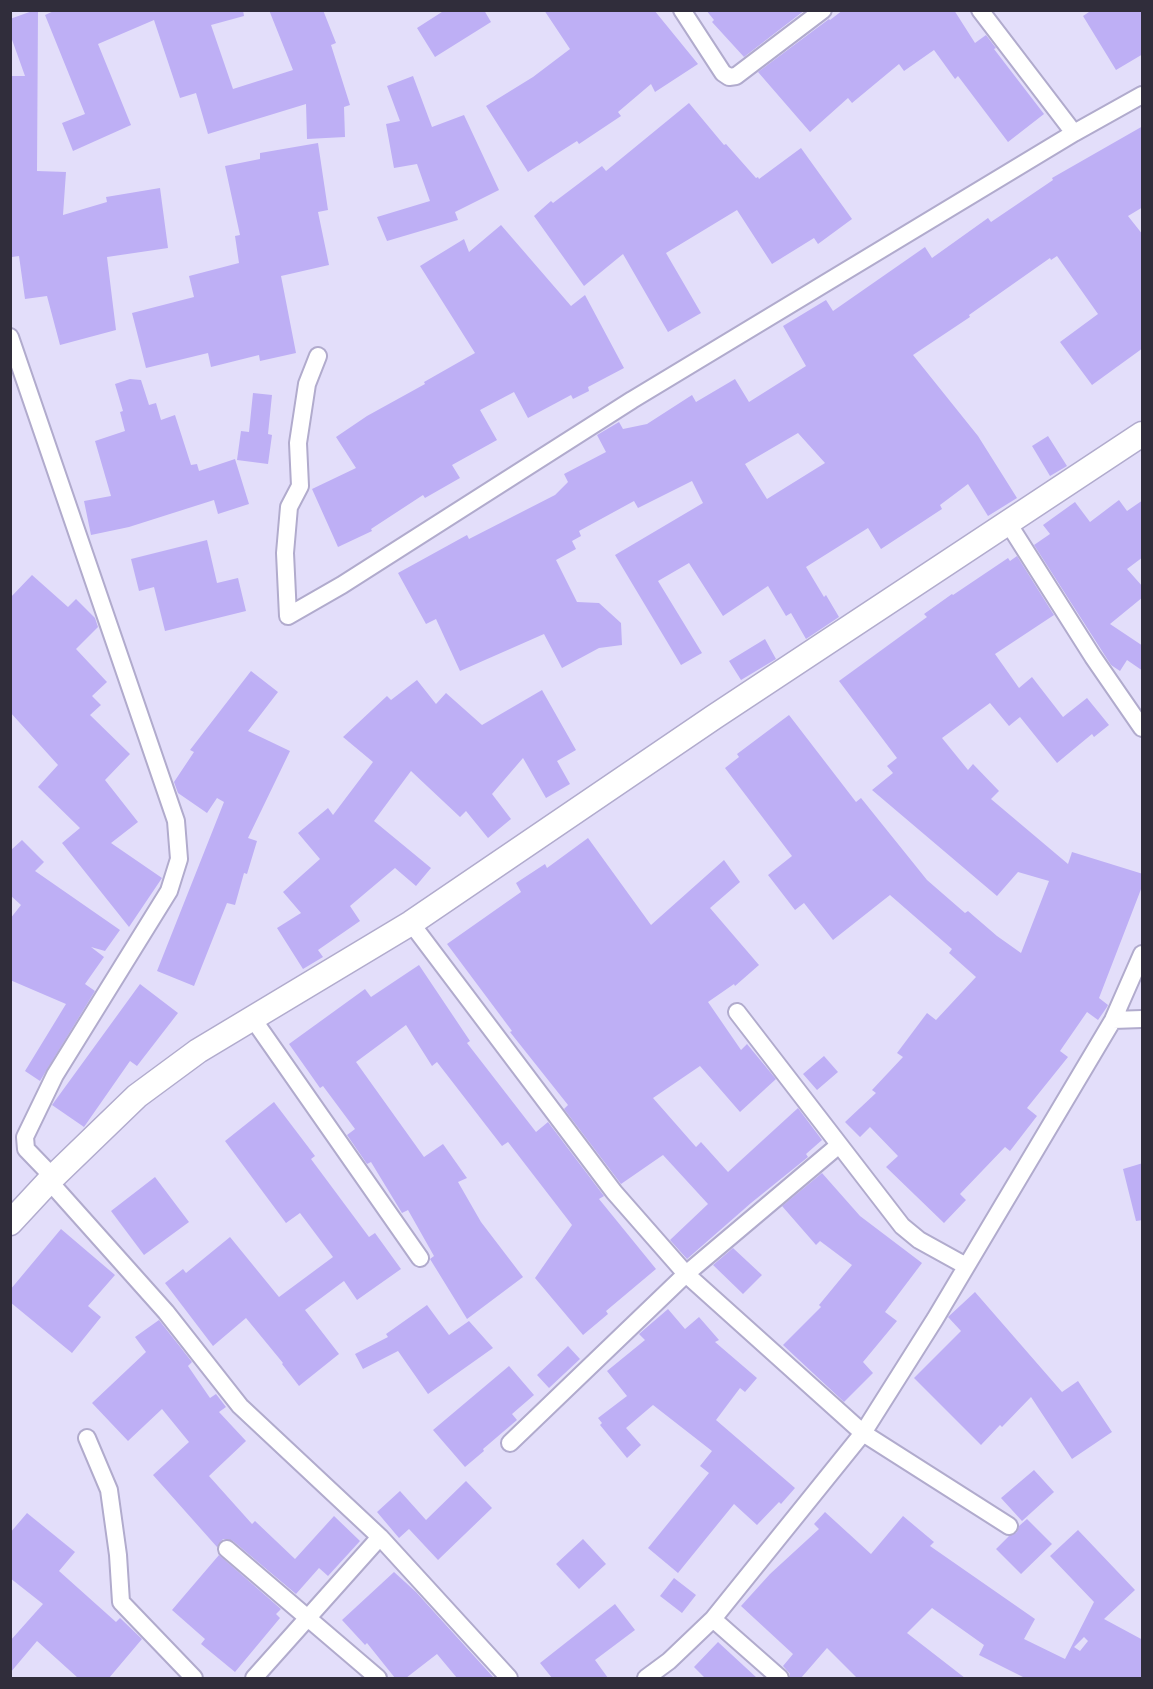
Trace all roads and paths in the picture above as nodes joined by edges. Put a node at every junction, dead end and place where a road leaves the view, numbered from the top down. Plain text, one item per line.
1 (682, 10) edge
2 (823, 10) edge
3 (980, 10) edge
4 (1143, 95) edge
5 (1074, 133) junction
6 (10, 337) edge
7 (318, 356) dead end
8 (1143, 434) edge
9 (1008, 523) junction
10 (1143, 728) edge
11 (411, 923) junction
12 (1143, 954) edge
13 (737, 1012) dead end
14 (254, 1019) junction
15 (1143, 1019) edge
16 (1113, 1020) junction
17 (839, 1145) junction
18 (51, 1179) junction
19 (10, 1223) edge
20 (420, 1258) dead end
21 (966, 1266) junction
22 (686, 1274) junction
23 (863, 1433) junction
24 (87, 1438) dead end
25 (510, 1443) dead end
26 (1010, 1526) dead end
27 (380, 1537) junction
28 (227, 1550) dead end
29 (308, 1618) junction
30 (713, 1619) junction
31 (194, 1678) edge
32 (254, 1678) edge
33 (378, 1678) edge
34 (509, 1678) edge
35 (646, 1678) edge
36 (780, 1678) edge

1 - 2 street
3 - 5 street
4 - 5 street
5 - 7 street
6 - 18 street
8 - 9 street
9 - 10 street
9 - 11 street
11 - 14 street
11 - 22 street
12 - 16 street
13 - 17 street
14 - 18 street
14 - 20 street
15 - 16 street
16 - 21 street
17 - 21 street
17 - 22 street
18 - 19 street
18 - 27 street
21 - 23 street
22 - 23 street
22 - 25 street
23 - 26 street
23 - 30 street
24 - 31 street
27 - 29 street
27 - 34 street
28 - 29 street
29 - 32 street
29 - 33 street
30 - 35 street
30 - 36 street

